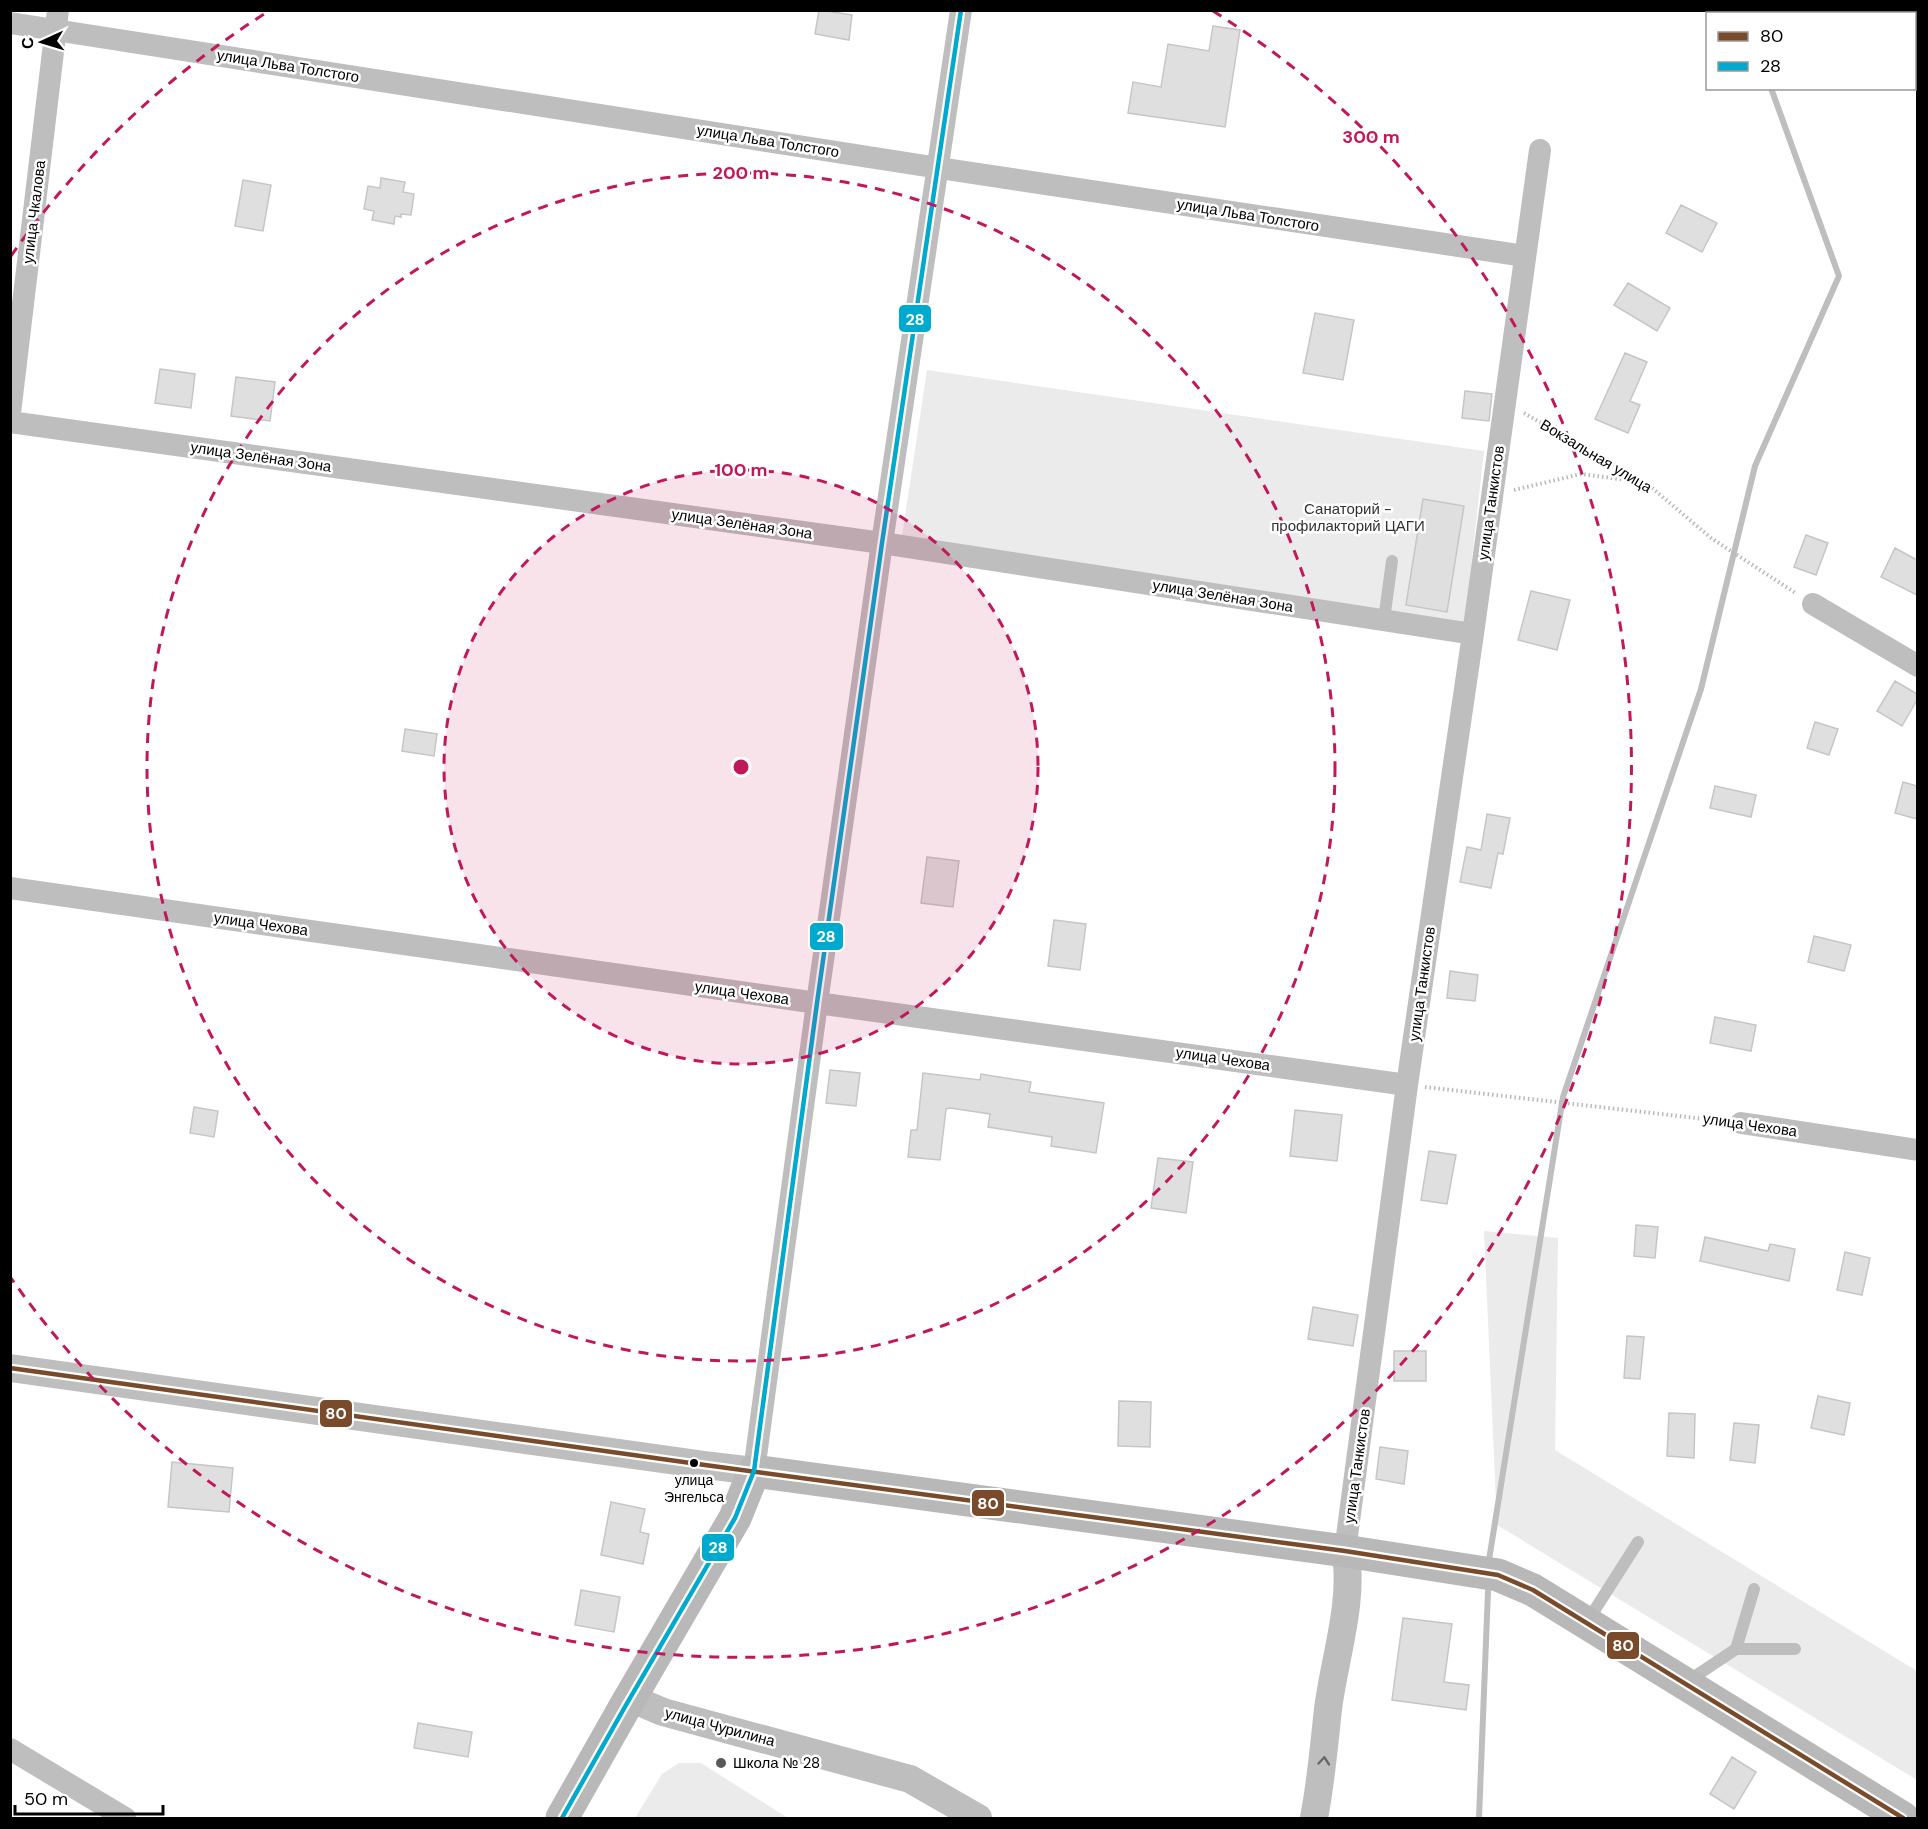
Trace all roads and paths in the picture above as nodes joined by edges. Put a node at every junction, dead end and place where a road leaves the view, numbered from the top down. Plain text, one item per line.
1 (961, 10) edge
2 (56, 20) edge
3 (10, 23) edge
4 (1540, 150) dead end
5 (939, 168) junction
6 (1525, 256) junction
7 (1505, 402) junction
8 (10, 413) edge
9 (10, 423) edge
10 (1645, 482) junction
11 (1493, 495) junction
12 (882, 543) junction
13 (1392, 561) dead end
14 (1813, 604) joint
15 (1384, 620) junction
16 (1473, 634) junction
17 (1917, 666) edge
18 (10, 888) edge
19 (817, 1004) junction
20 (1407, 1084) junction
21 (1741, 1123) joint
22 (1917, 1150) edge
23 (10, 1368) edge
24 (754, 1471) junction
25 (1638, 1542) dead end
26 (1345, 1551) junction
27 (1754, 1589) dead end
28 (1587, 1623) junction
29 (1736, 1649) junction
30 (1795, 1649) dead end
31 (1685, 1684) junction
32 (630, 1698) junction
33 (10, 1749) edge
34 (125, 1818) edge
35 (562, 1818) edge
36 (978, 1818) edge
37 (1314, 1818) edge
38 (1903, 1818) edge

1 - 5 street
2 - 3 street, улица Льва Толстого
2 - 5 street, улица Льва Толстого
2 - 8 street, улица Чкалова
4 - 6 street, улица Танкистов
5 - 6 street, улица Льва Толстого
5 - 12 street
6 - 7 street, улица Танкистов
7 - 10 path, Вокзальная улица
7 - 11 street, улица Танкистов
9 - 12 street, улица Зелёная Зона
10 - 11 path
10 - 14 path, Вокзальная улица
11 - 16 street, улица Танкистов
12 - 15 street, улица Зелёная Зона
12 - 19 street
13 - 15 lane
14 - 17 street
15 - 16 street, улица Зелёная Зона
16 - 20 street, улица Танкистов
18 - 19 street, улица Чехова
19 - 20 street, улица Чехова
19 - 24 street
20 - 21 path, улица Чехова
20 - 26 street, улица Танкистов
21 - 22 street, улица Чехова
23 - 24 street
24 - 26 main road
24 - 32 main road
25 - 28 lane
26 - 28 main road
37 -> 26 street, улица Танкистов
27 - 29 lane
28 - 31 main road
29 - 30 lane
29 - 31 lane
31 - 38 main road
32 - 35 main road
32 - 36 street, улица Чурилина
33 - 34 street

